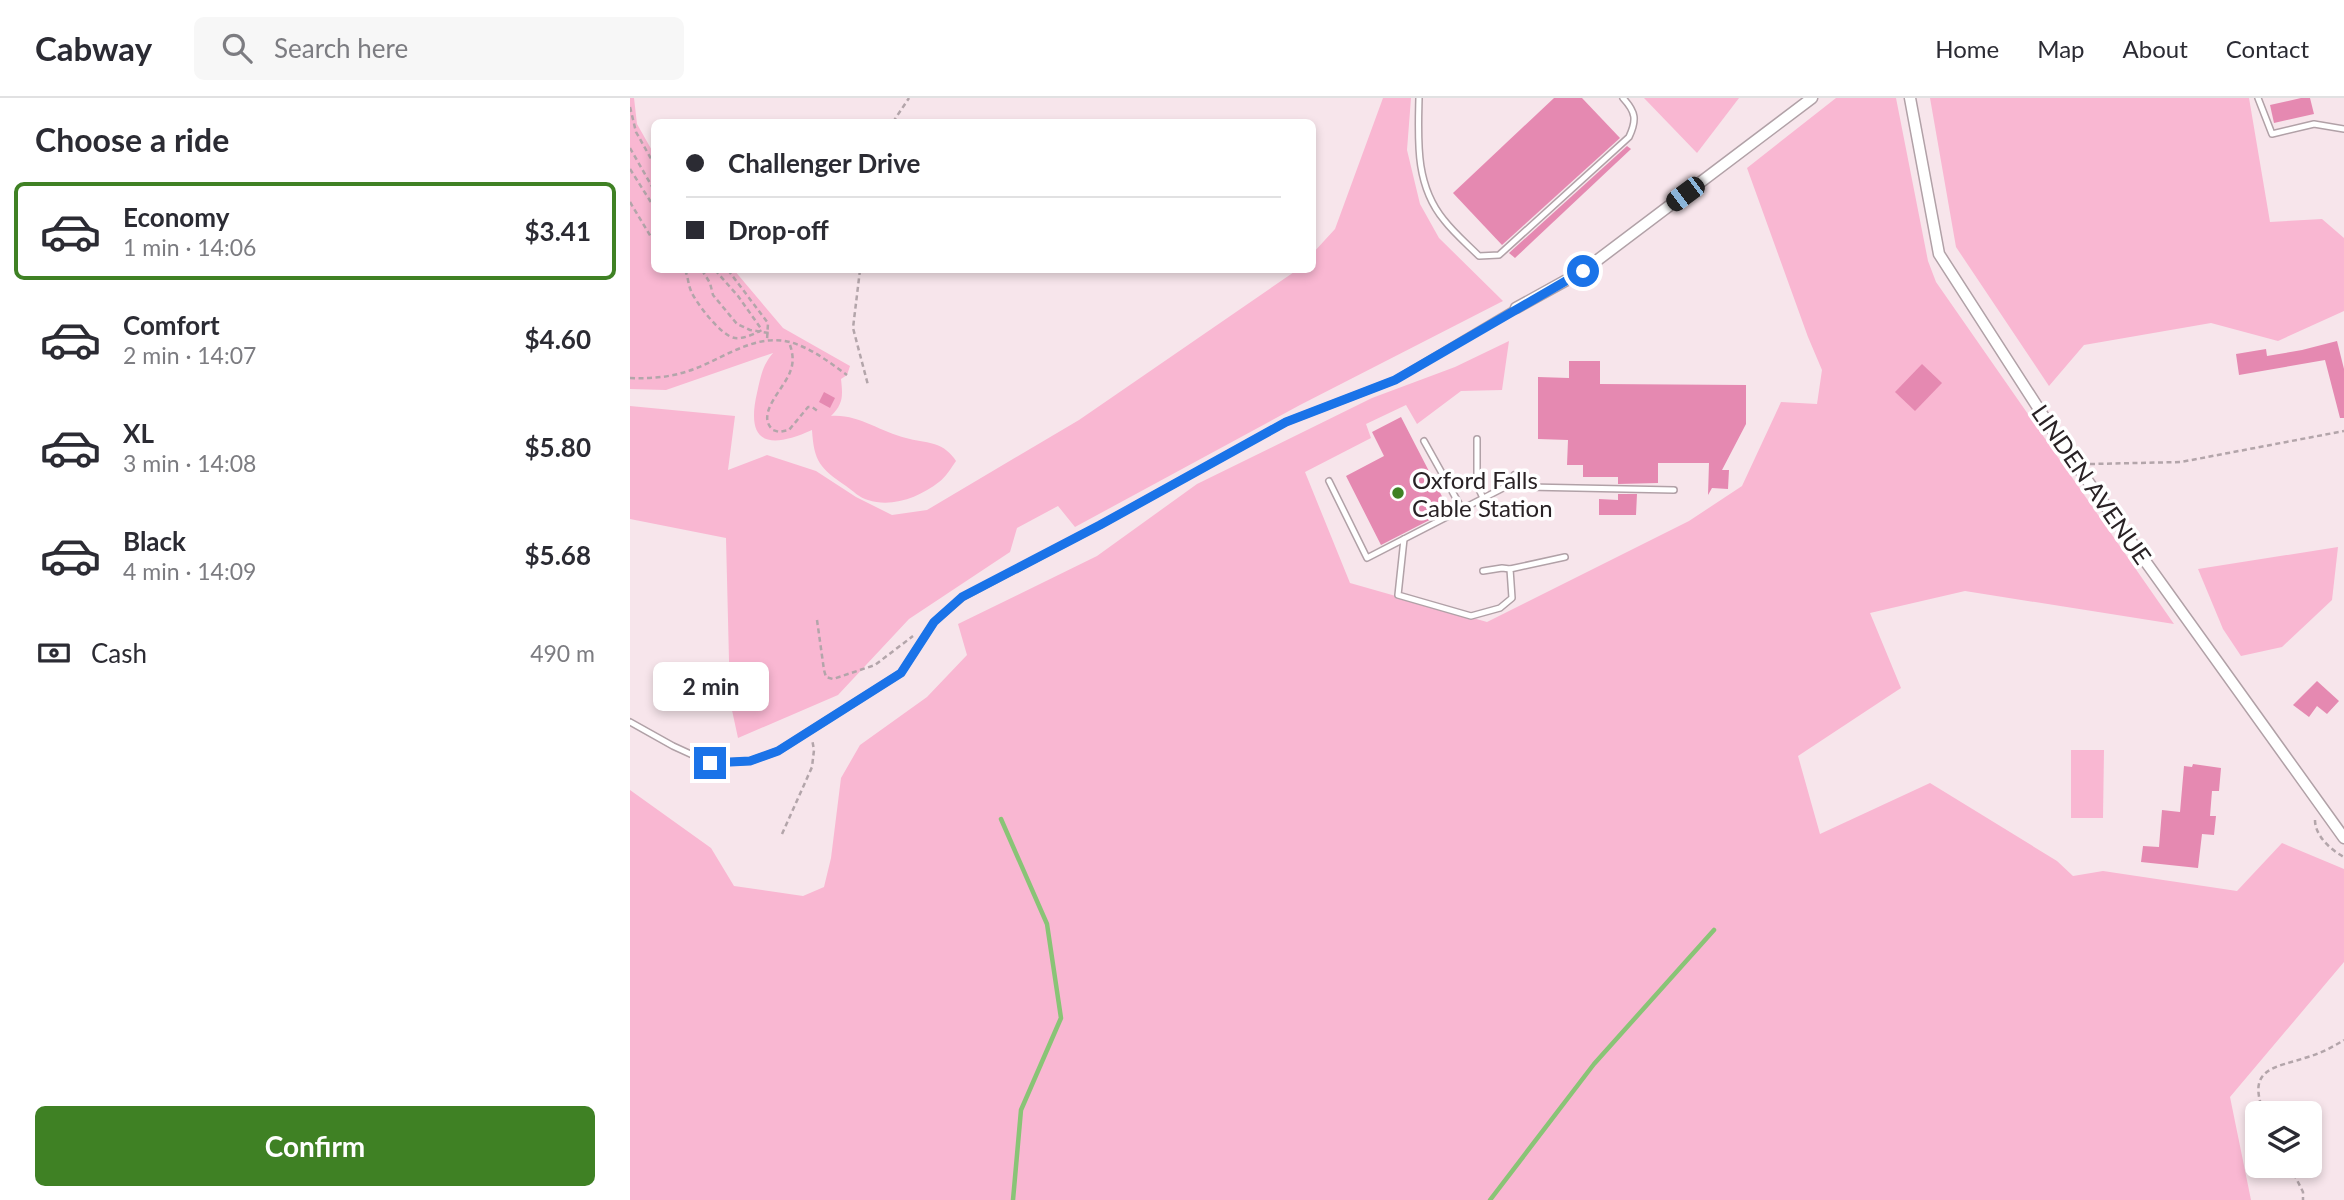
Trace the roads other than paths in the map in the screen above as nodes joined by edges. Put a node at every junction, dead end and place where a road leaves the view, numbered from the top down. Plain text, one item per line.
1 (1419, 98) edge
2 (1623, 98) edge
3 (1812, 98) edge
4 (1910, 98) edge
5 (2258, 98) edge
6 (2344, 129) edge
7 (1516, 308) joint
8 (1477, 439) dead end
9 (1424, 441) dead end
10 (1329, 481) dead end
11 (1674, 490) dead end
12 (1483, 498) junction
13 (1462, 509) junction
14 (1404, 539) junction
15 (1564, 557) dead end
16 (1510, 569) junction
17 (1483, 571) dead end
18 (630, 722) edge
19 (2344, 838) edge

1 - 2 lane
3 - 7 street
4 - 19 street, LINDEN AVENUE
5 - 6 lane
7 - 18 lane
8 - 12 lane
9 - 13 lane
10 - 14 lane
11 - 12 lane
12 - 13 lane
13 - 14 lane
14 - 16 lane
15 - 16 lane
16 - 17 lane

